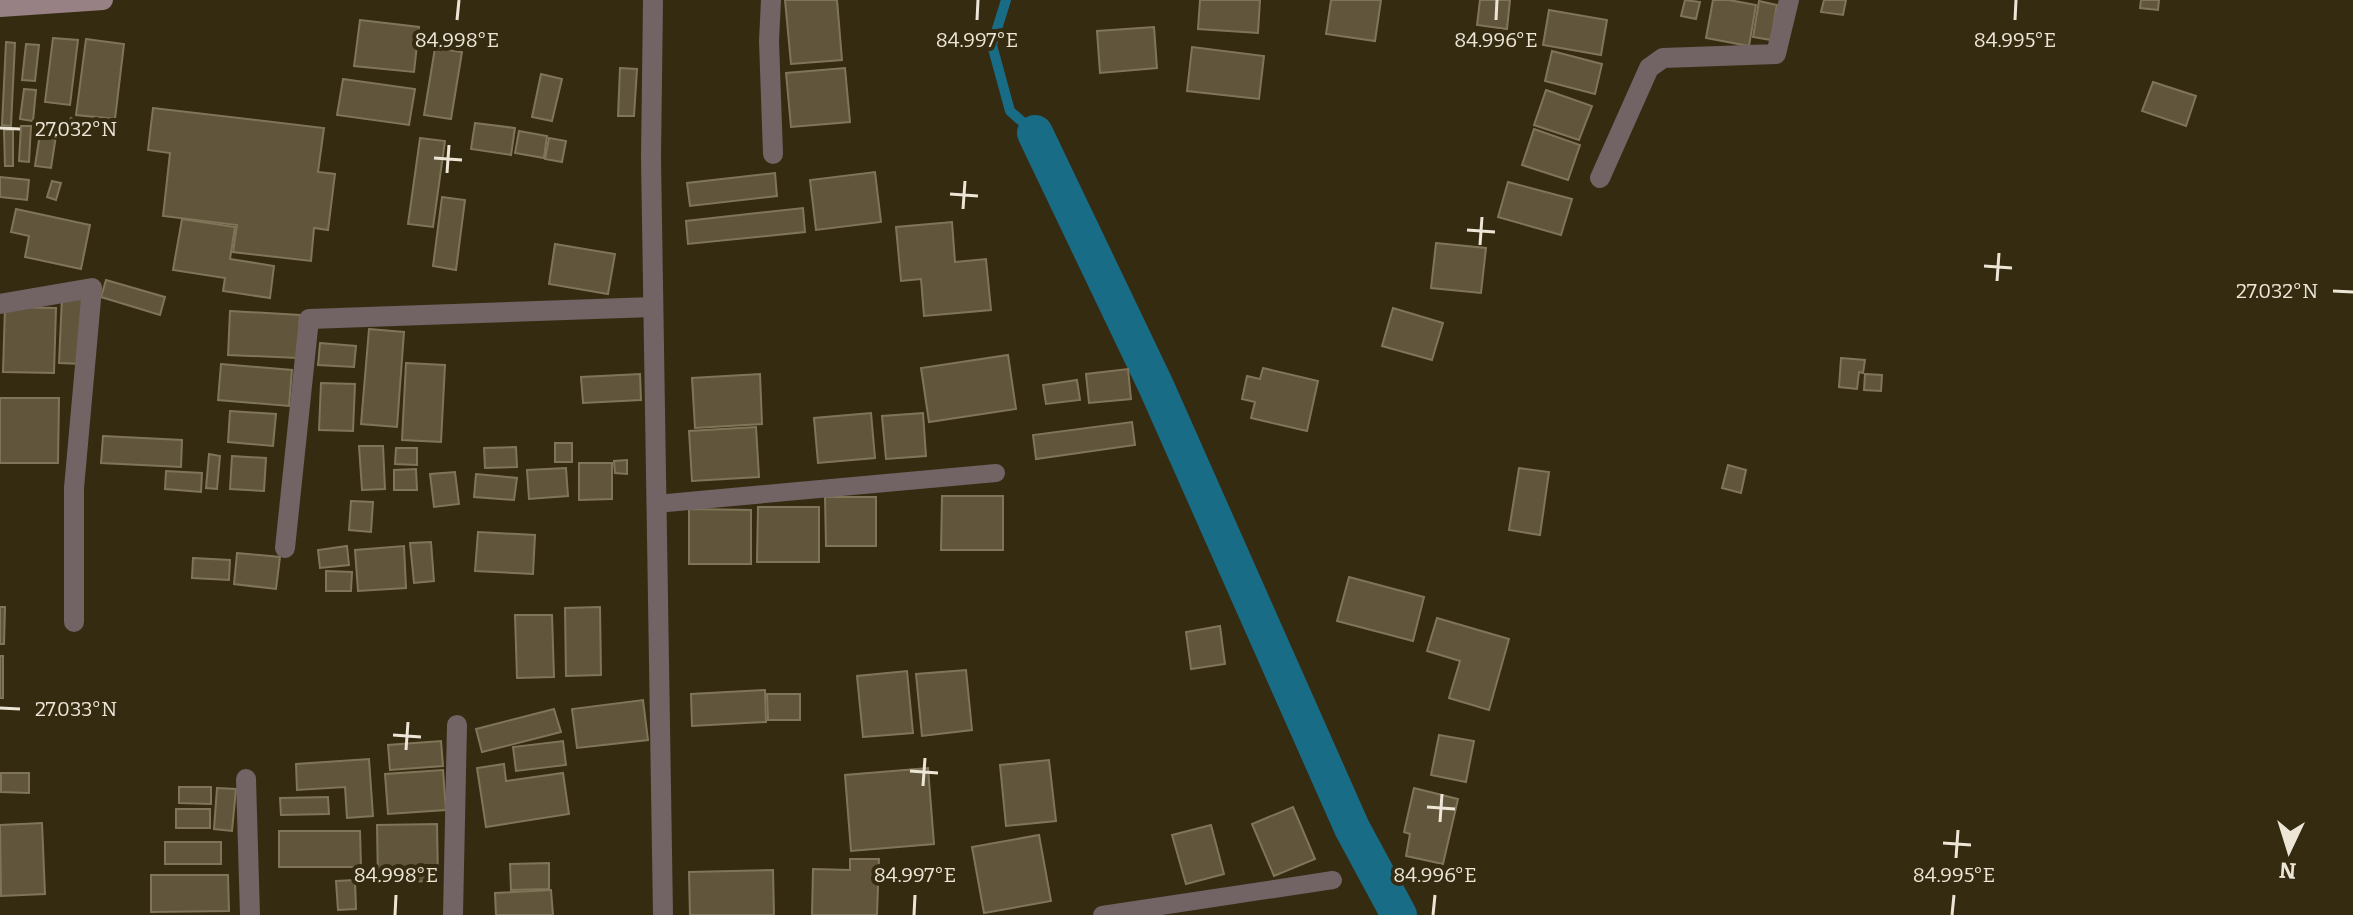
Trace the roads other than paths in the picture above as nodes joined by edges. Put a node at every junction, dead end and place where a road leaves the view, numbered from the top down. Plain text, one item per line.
1 (103, 0) edge
2 (653, 0) edge
3 (771, 0) edge
4 (1789, 0) edge
5 (0, 7) edge
6 (773, 154) dead end
7 (1600, 178) dead end
8 (0, 304) edge
9 (653, 307) junction
10 (996, 473) dead end
11 (656, 504) junction
12 (285, 548) dead end
13 (74, 622) dead end
14 (457, 725) dead end
15 (246, 779) dead end
16 (1333, 880) dead end
17 (250, 915) edge
18 (453, 915) edge
19 (663, 915) edge
20 (1102, 915) edge

1 - 5 main road
2 - 9 street
3 - 6 street
4 - 7 street
8 - 13 street
9 - 11 street
9 - 12 street
10 - 11 lane
11 - 19 street
14 - 18 street
15 - 17 street
16 - 20 lane

